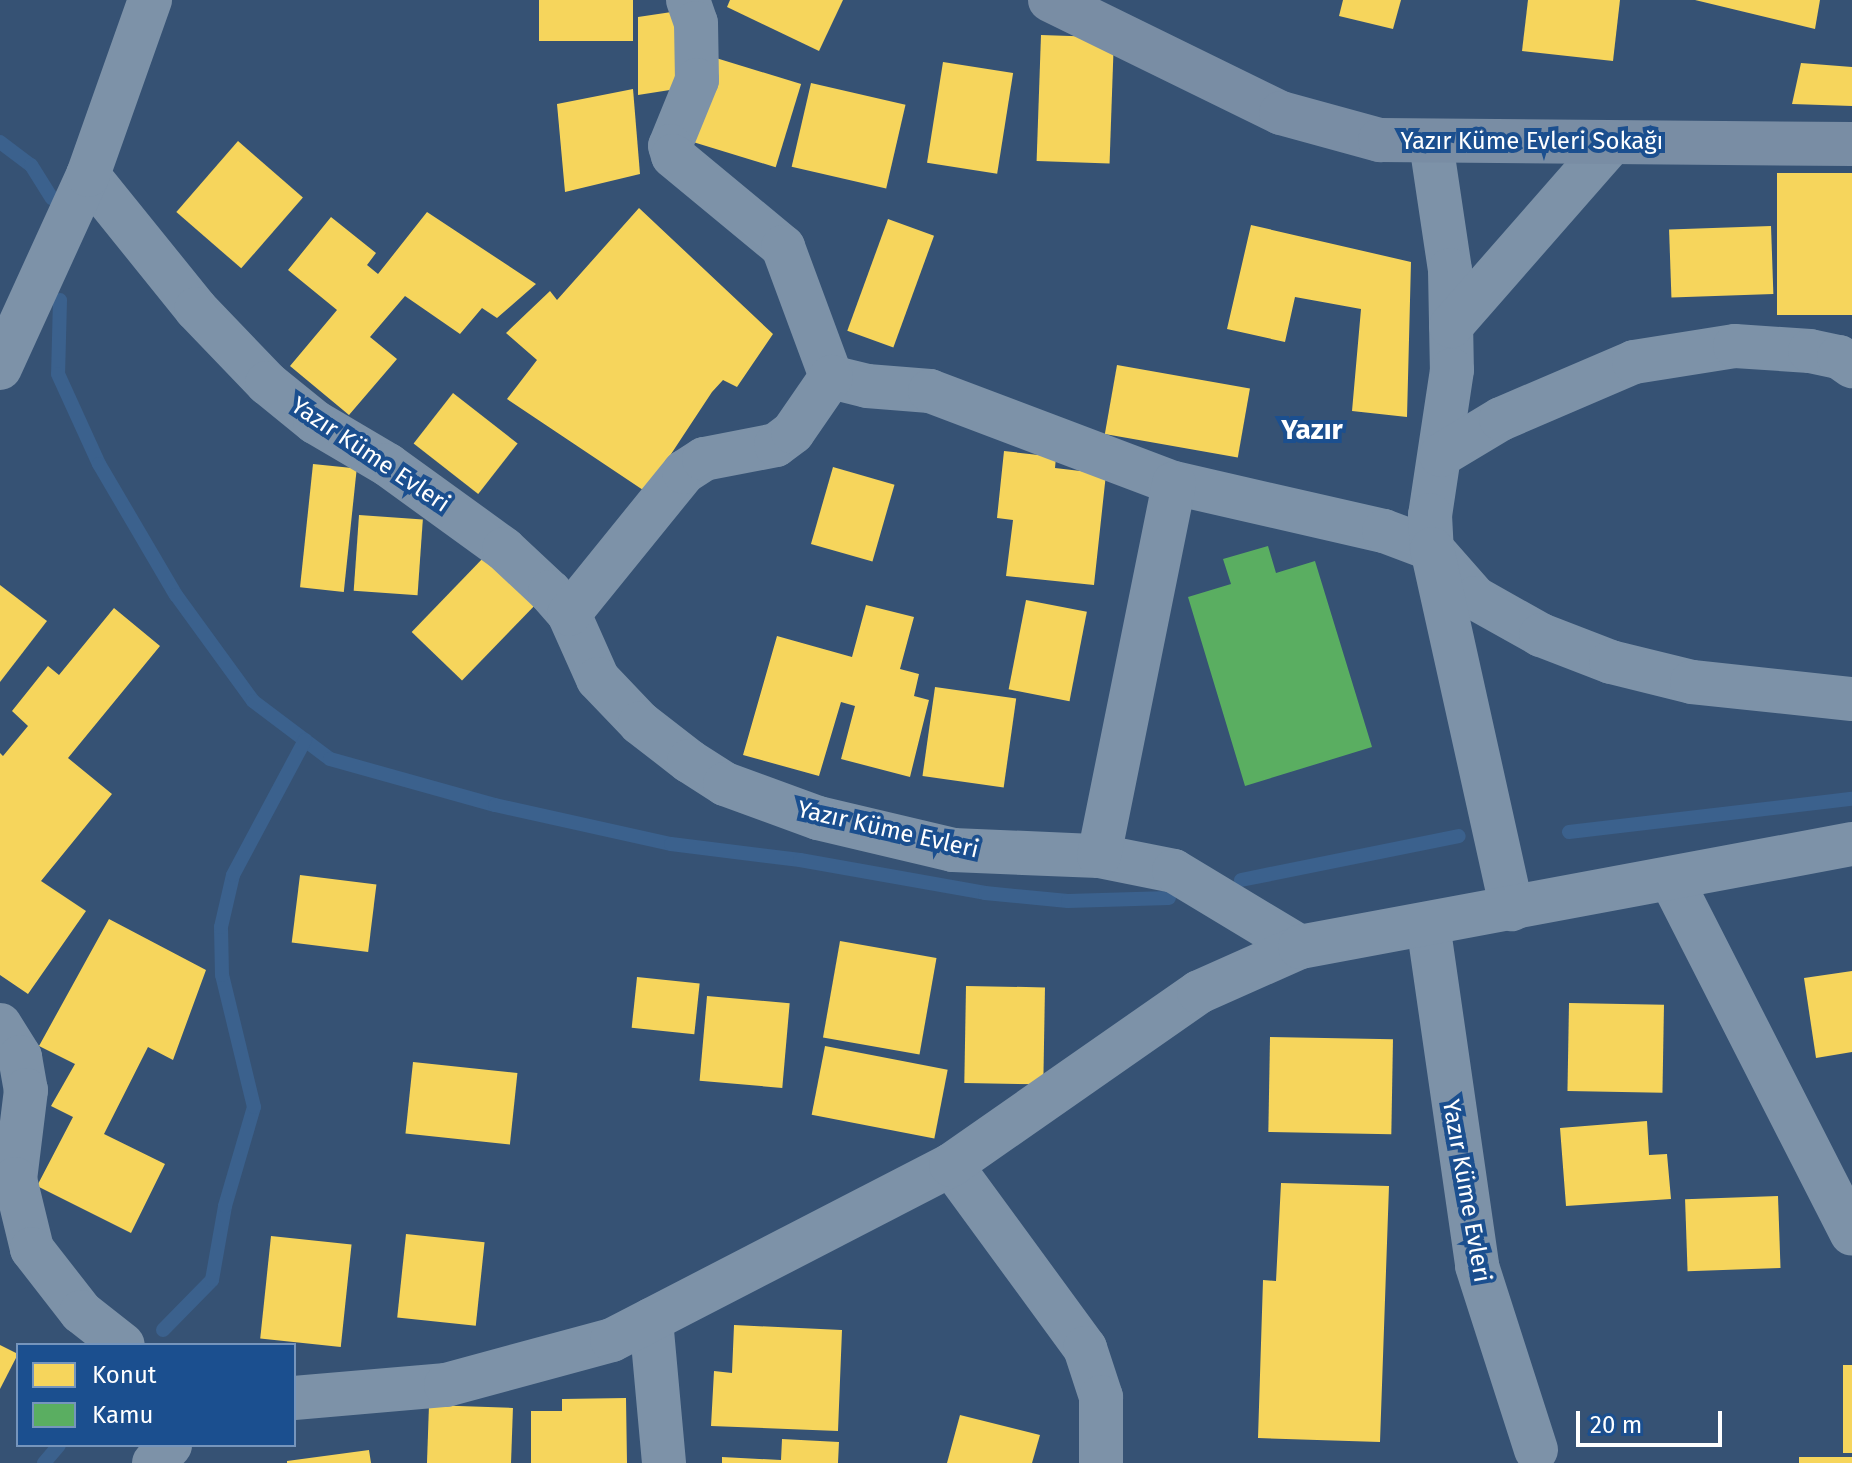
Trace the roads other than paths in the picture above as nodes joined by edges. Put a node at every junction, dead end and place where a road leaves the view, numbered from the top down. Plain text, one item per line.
1 (150, 0) edge
2 (688, 0) edge
3 (1050, 0) edge
4 (1431, 143) junction
5 (1611, 143) junction
6 (1852, 144) edge
7 (88, 175) junction
8 (1451, 326) junction
9 (1852, 366) edge
10 (0, 368) edge
11 (831, 377) junction
12 (1441, 455) junction
13 (1174, 483) junction
14 (1432, 549) junction
15 (569, 614) junction
16 (1852, 699) edge
17 (1852, 844) edge
18 (1099, 856) junction
19 (1671, 879) junction
20 (1512, 909) junction
21 (1428, 924) junction
22 (1300, 947) junction
23 (0, 1025) edge
24 (951, 1165) junction
25 (1852, 1234) edge
26 (651, 1320) junction
27 (120, 1343) edge
28 (296, 1398) edge
29 (168, 1447) edge
30 (1536, 1450) dead end
31 (154, 1463) edge
32 (664, 1463) edge
33 (1101, 1463) edge

1 - 7 street
2 - 11 street
3 - 4 street, Yazır Küme Evleri Sokağı
4 - 5 street, Yazır Küme Evleri Sokağı
4 - 8 street
5 - 6 street, Yazır Küme Evleri Sokağı
5 - 8 street
7 - 10 street
7 - 15 street, Yazır Küme Evleri
8 - 12 street
9 - 12 street
11 - 13 street
11 - 15 street
12 - 14 street
13 - 14 street
13 - 18 street
14 - 16 street
14 - 20 street
15 - 18 street, Yazır Küme Evleri
17 - 19 street
18 - 22 street, Yazır Küme Evleri
19 - 20 street
19 - 25 street
20 - 21 street
21 - 22 street
21 - 30 street, Yazır Küme Evleri
22 - 24 street
23 - 27 street
24 - 26 street
24 - 33 street
26 - 28 street
26 - 32 street
29 - 31 street

